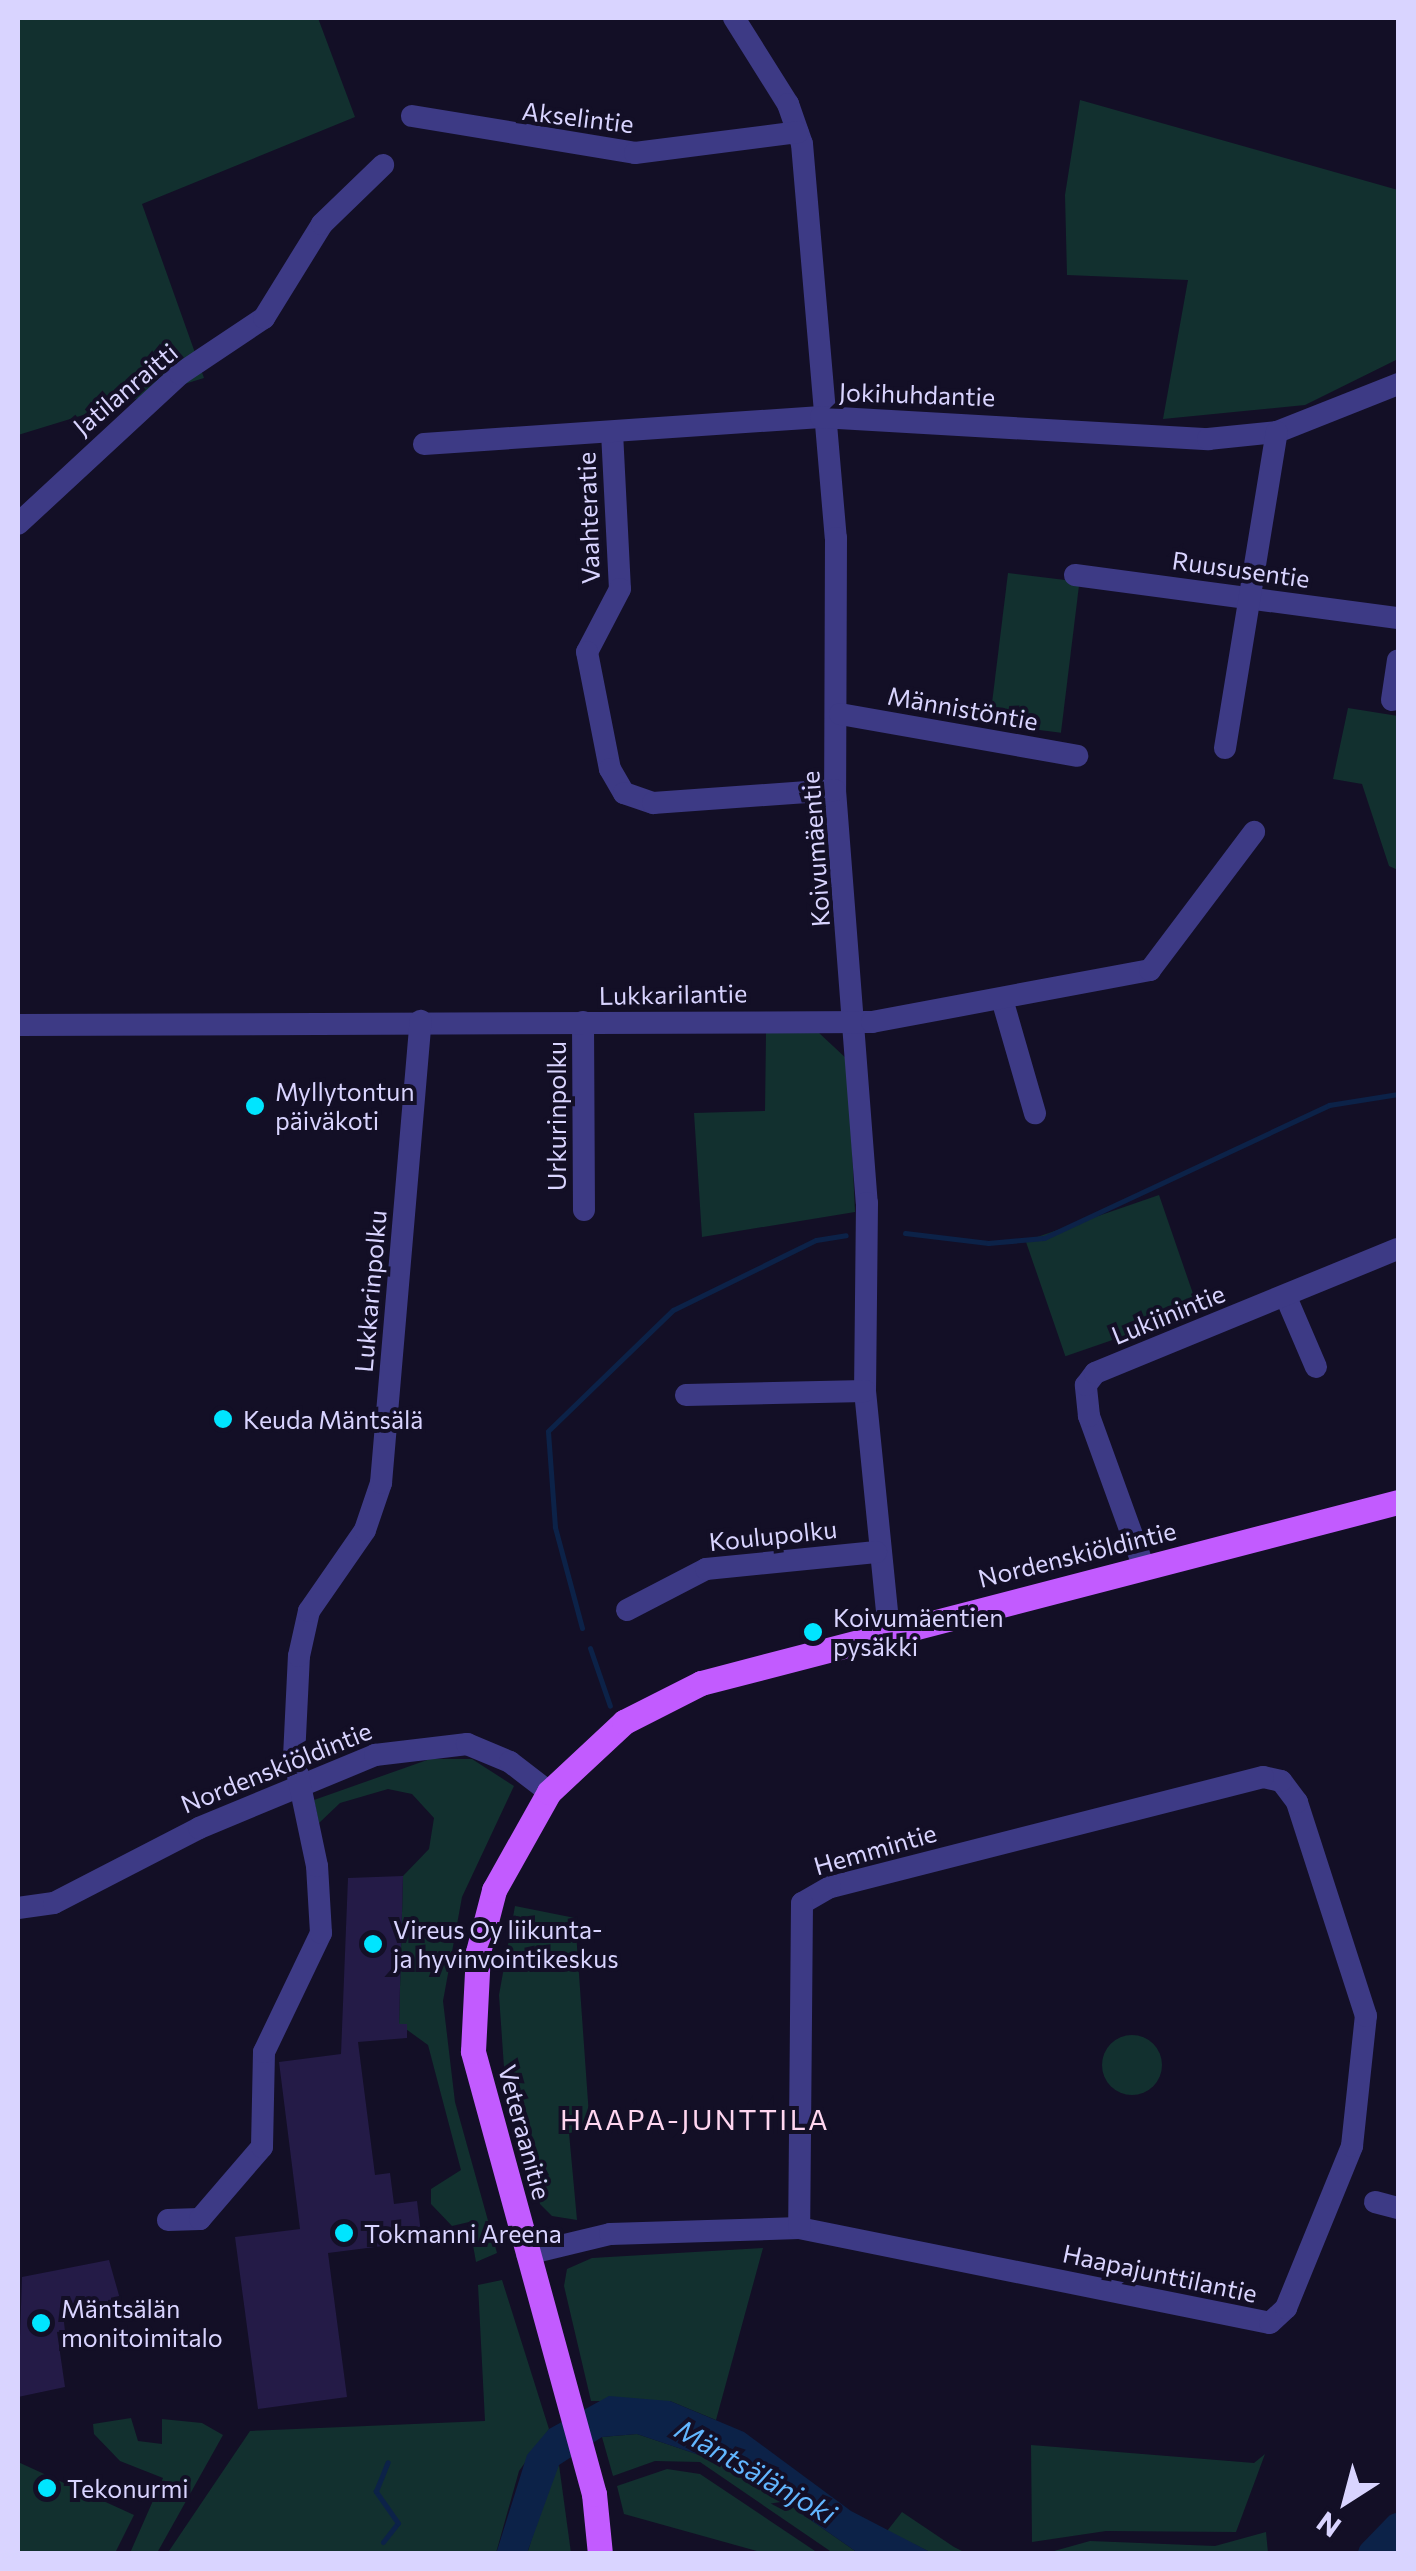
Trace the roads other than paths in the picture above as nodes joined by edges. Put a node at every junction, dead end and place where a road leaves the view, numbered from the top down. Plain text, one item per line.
1 (734, 18) edge
2 (412, 116) dead end
3 (798, 132) junction
4 (383, 165) dead end
5 (1398, 384) edge
6 (821, 417) junction
7 (612, 432) junction
8 (1277, 432) junction
9 (424, 444) dead end
10 (18, 524) edge
11 (1075, 574) dead end
12 (1252, 598) junction
13 (1398, 618) edge
14 (1398, 660) edge
15 (1392, 700) dead end
16 (840, 714) junction
17 (1225, 748) dead end
18 (1077, 756) dead end
19 (835, 790) junction
20 (1254, 832) dead end
21 (1002, 998) junction
22 (421, 1021) junction
23 (583, 1022) junction
24 (855, 1022) junction
25 (18, 1025) edge
26 (1035, 1113) dead end
27 (584, 1210) dead end
28 (1398, 1249) edge
29 (1286, 1297) junction
30 (1316, 1367) dead end
31 (864, 1391) junction
32 (686, 1395) dead end
33 (1398, 1502) edge
34 (876, 1552) junction
35 (1144, 1568) junction
36 (627, 1610) dead end
37 (890, 1633) junction
38 (1281, 1782) joint
39 (299, 1785) junction
40 (549, 1792) junction
41 (18, 1908) edge
42 (1375, 2202) dead end
43 (1398, 2208) edge
44 (168, 2220) dead end
45 (799, 2228) junction
46 (527, 2254) junction
47 (600, 2554) edge

1 - 3 street, Koivumäentie
2 - 3 street, Akselintie
3 - 6 street, Koivumäentie
4 - 10 street, Jatilanraitti
5 - 8 street, Jokihuhdantie
6 - 7 street, Jokihuhdantie
6 - 8 street, Jokihuhdantie
6 - 16 street, Koivumäentie
7 - 9 street, Jokihuhdantie
7 - 19 street, Vaahteratie
8 - 12 street
11 - 12 street, Ruususentie
12 - 13 street, Ruususentie
12 - 17 street
14 - 15 street
16 - 18 street, Männistöntie
16 - 19 street, Koivumäentie
19 - 24 street, Koivumäentie
20 - 21 street, Lukkarilantie
21 - 24 street, Lukkarilantie
21 - 26 street
22 - 23 street, Lukkarilantie
22 - 25 street, Lukkarilantie
22 - 39 street, Lukkarinpolku
23 - 24 street, Lukkarilantie
23 - 27 street, Urkurinpolku
24 - 31 street, Koivumäentie
28 - 29 street, Lukiinintie
29 - 30 street
29 - 35 street, Lukiinintie
31 - 32 street
31 - 34 street, Koivumäentie
33 - 35 main road, Nordenskiöldintie
34 - 36 street, Koulupolku
34 - 37 street, Koivumäentie
35 - 37 main road, Nordenskiöldintie
37 - 40 main road, Nordenskiöldintie
38 - 45 street, Hemmintie
38 - 45 street, Haapajunttilantie
39 - 40 street, Nordenskiöldintie
39 - 41 street, Nordenskiöldintie
39 - 44 street, Lukkarinpolku
40 - 46 main road, Veteraanitie
42 - 43 street
45 - 46 street, Haapajunttilantie
46 - 47 main road, Veteraanitie

